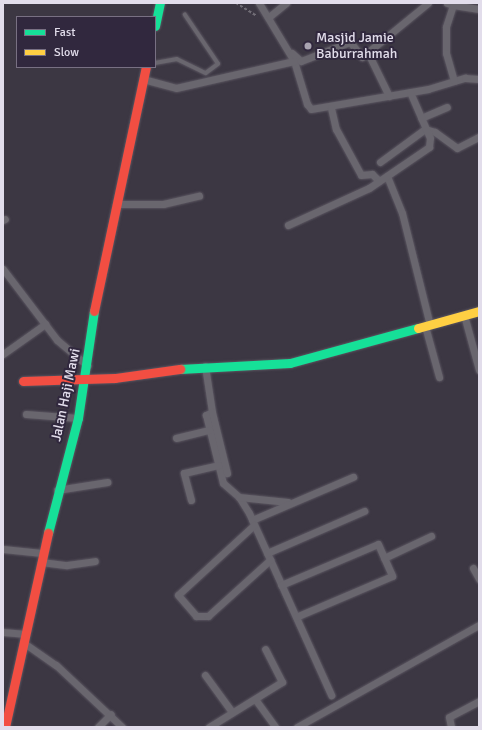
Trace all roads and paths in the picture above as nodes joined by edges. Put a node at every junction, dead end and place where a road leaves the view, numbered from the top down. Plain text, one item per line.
1 (160, 3) edge
2 (236, 3) edge
3 (258, 3) edge
4 (286, 3) edge
5 (428, 3) edge
6 (450, 4) edge
7 (479, 9) edge
8 (185, 16) dead end
9 (268, 18) junction
10 (156, 21) edge
11 (368, 53) junction
12 (294, 61) junction
13 (156, 63) edge
14 (146, 68) edge
15 (143, 79) junction
16 (479, 79) edge
17 (454, 81) junction
18 (410, 92) junction
19 (389, 96) junction
20 (447, 107) dead end
21 (330, 108) junction
22 (421, 118) junction
23 (425, 129) junction
24 (479, 137) edge
25 (380, 162) dead end
26 (387, 176) junction
27 (379, 181) junction
28 (198, 196) dead end
29 (116, 204) junction
30 (288, 225) dead end
31 (3, 269) edge
32 (6, 277) edge
33 (479, 311) edge
34 (464, 315) junction
35 (45, 324) junction
36 (428, 326) junction
37 (3, 354) edge
38 (88, 366) junction
39 (206, 366) junction
40 (479, 370) edge
41 (439, 377) dead end
42 (85, 378) junction
43 (23, 381) dead end
44 (212, 412) junction
45 (26, 414) dead end
46 (78, 418) junction
47 (209, 430) junction
48 (176, 438) dead end
49 (218, 465) junction
50 (227, 473) dead end
51 (352, 477) dead end
52 (107, 482) dead end
53 (57, 490) junction
54 (238, 497) junction
55 (191, 500) dead end
56 (298, 500) junction
57 (364, 511) dead end
58 (253, 522) junction
59 (431, 536) dead end
60 (3, 549) edge
61 (268, 556) junction
62 (42, 558) junction
63 (384, 558) junction
64 (94, 561) dead end
65 (473, 568) dead end
66 (479, 579) edge
67 (281, 585) junction
68 (296, 617) junction
69 (479, 625) edge
70 (3, 632) edge
71 (25, 638) junction
72 (265, 649) dead end
73 (205, 675) dead end
74 (331, 695) dead end
75 (255, 699) junction
76 (479, 701) edge
77 (232, 712) junction
78 (111, 714) junction
79 (5, 727) edge
80 (98, 727) edge
81 (122, 727) edge
82 (209, 727) edge
83 (275, 727) edge
84 (297, 727) edge
85 (451, 727) edge

1 - 10 street
2 - 9 path
3 - 9 street
4 - 9 street
5 - 11 street
6 - 7 street
6 - 17 street
8 - 13 lane
9 - 11 street
9 - 12 street
11 - 19 street
12 - 15 street
12 - 21 street
14 - 15 street, Jalan Haji Mawi
15 - 29 street, Jalan Haji Mawi
16 - 17 street
17 - 18 street
18 - 19 street
18 - 22 street
19 - 21 street
20 - 22 street
21 - 27 street
22 - 23 street
23 - 24 street
23 - 25 street
23 - 26 street
26 - 27 street
26 - 36 street
27 - 30 street
28 - 29 street
29 - 38 street, Jalan Haji Mawi
31 - 32 street
32 - 35 street
33 - 34 street
34 - 36 street
34 - 40 street
35 - 37 street
35 - 38 street
36 - 39 street
36 - 41 street
38 - 42 street, Jalan Haji Mawi
39 - 42 street
39 - 44 street
42 - 43 street
42 - 46 street, Jalan Haji Mawi
44 - 47 street
44 - 50 street
45 - 46 street
46 - 53 street, Jalan Haji Mawi
47 - 48 street
47 - 49 street
49 - 54 street
49 - 55 street
51 - 56 street
52 - 53 street
53 - 62 street, Jalan Haji Mawi
54 - 56 street
54 - 58 street
56 - 58 street
57 - 61 street
58 - 61 street
58 - 61 street
59 - 63 street
60 - 62 street
61 - 67 street
62 - 64 street
62 - 71 street, Jalan Haji Mawi
63 - 67 street
63 - 68 street
65 - 66 street
67 - 68 street
68 - 74 street
69 - 84 street
70 - 71 street
71 - 78 street
71 - 79 street, Jalan Haji Mawi
72 - 75 street
73 - 77 street
75 - 77 street
75 - 83 street
76 - 85 street
77 - 82 street
78 - 80 street
78 - 81 street

